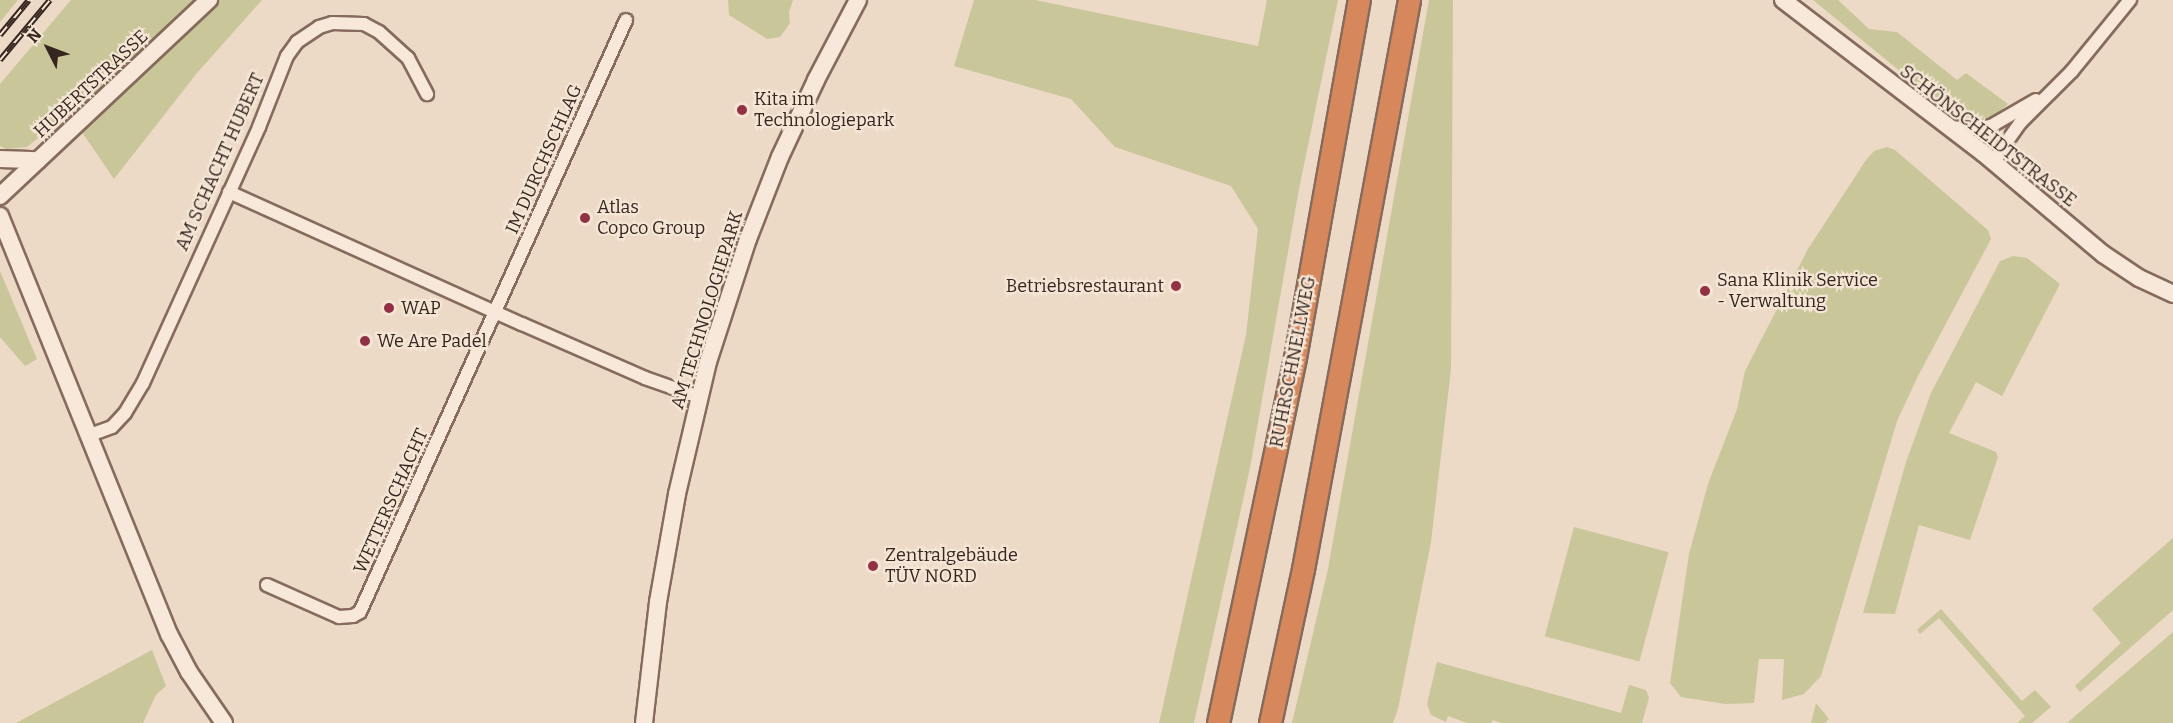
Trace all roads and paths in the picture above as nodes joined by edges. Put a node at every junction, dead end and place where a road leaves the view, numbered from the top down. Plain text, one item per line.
1 (209, 0) edge
2 (858, 0) edge
3 (1359, 0) edge
4 (1409, 0) edge
5 (1783, 0) edge
6 (2130, 0) edge
7 (626, 20) dead end
8 (427, 94) dead end
9 (2048, 94) junction
10 (1948, 127) junction
11 (0, 159) edge
12 (38, 160) junction
13 (1993, 161) junction
14 (229, 192) junction
15 (0, 196) edge
16 (0, 216) edge
17 (8, 249) edge
18 (2173, 294) edge
19 (495, 312) junction
20 (699, 397) junction
21 (90, 435) junction
22 (267, 585) dead end
23 (224, 723) edge
24 (644, 723) edge
25 (1218, 723) edge
26 (1270, 723) edge

1 - 12 street, HUBERTSTRASSE
2 - 20 street, AM TECHNOLOGIEPARK
3 - 25 highway, RUHRSCHNELLWEG
4 - 26 highway
5 - 10 street, SCHÖNSCHEIDTSTRASSE
6 - 9 street
7 - 19 street, IM DURCHSCHLAG
8 - 14 street, AM SCHACHT HUBERT
9 - 10 street
9 - 13 street
10 - 13 street, SCHÖNSCHEIDTSTRASSE
11 - 12 street
12 - 15 street, HUBERTSTRASSE
13 - 18 street, SCHÖNSCHEIDTSTRASSE
14 - 19 street
14 - 21 street, AM SCHACHT HUBERT
16 - 17 street
17 - 21 street
19 - 20 street
19 - 22 street, WETTERSCHACHT
20 - 24 street, AM TECHNOLOGIEPARK
21 - 23 street

